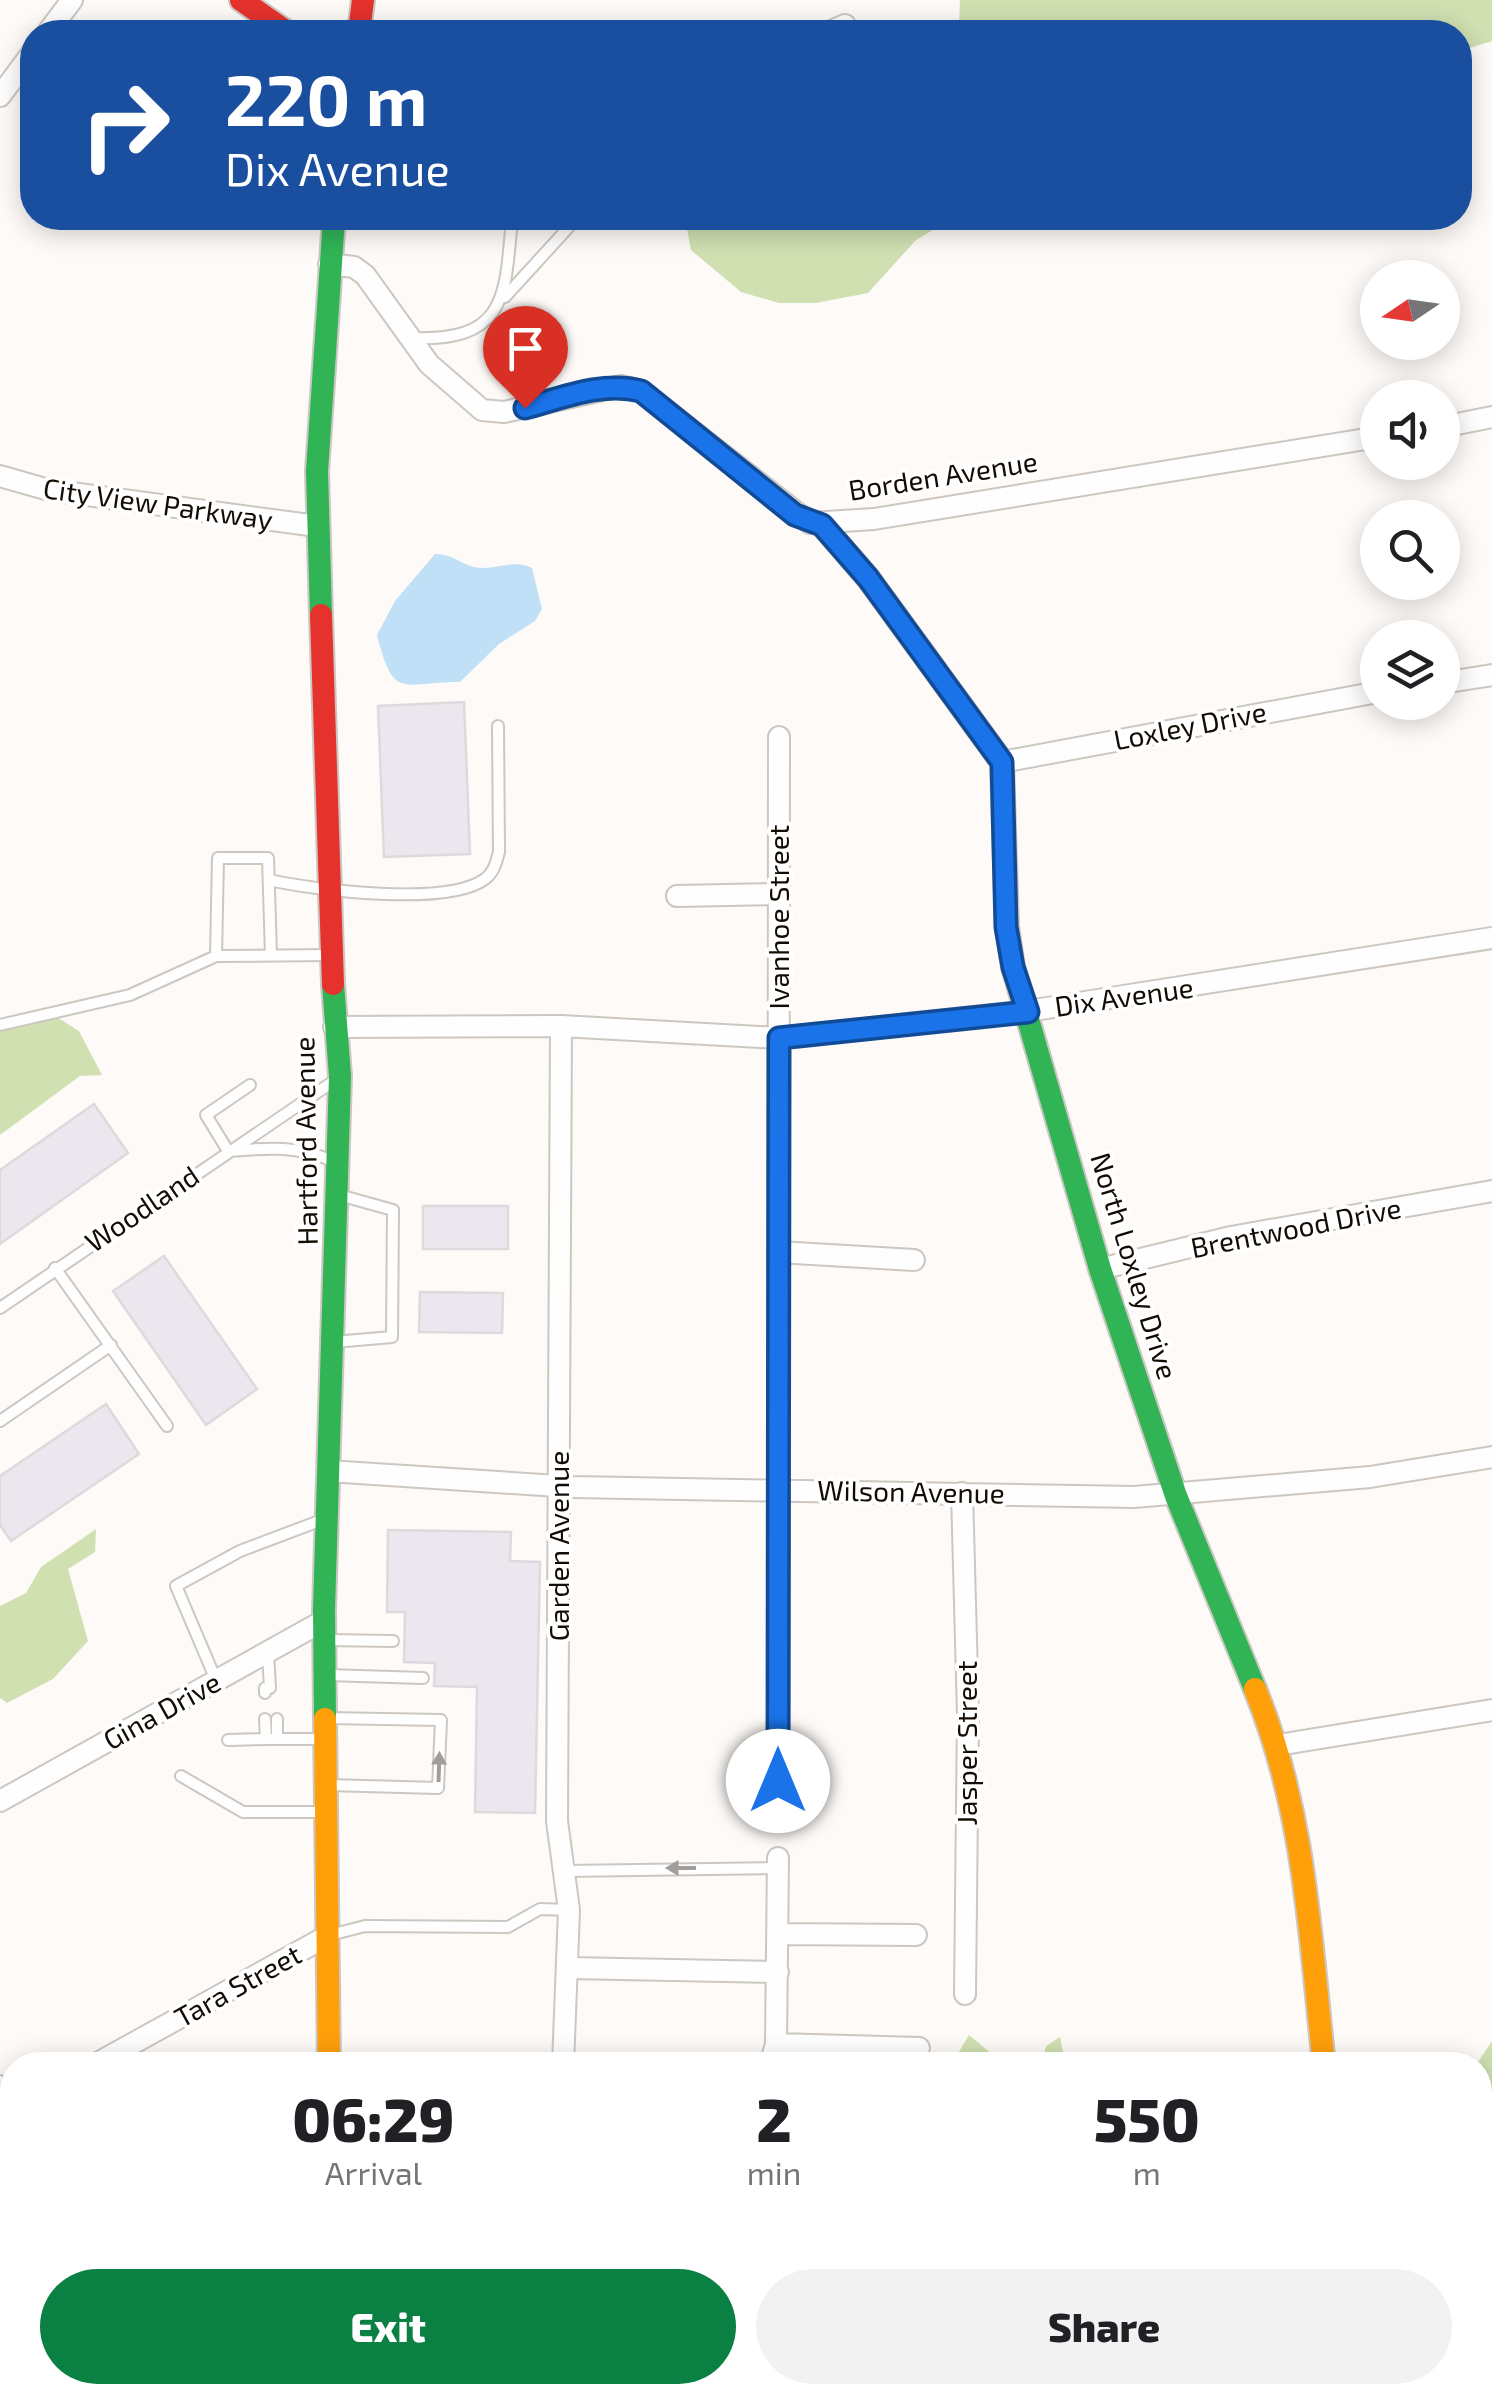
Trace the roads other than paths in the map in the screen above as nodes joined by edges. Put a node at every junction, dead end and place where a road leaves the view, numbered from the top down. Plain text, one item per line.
1 (241, 0) edge
2 (269, 20) edge
3 (20, 69) edge
4 (0, 96) edge
5 (333, 230) edge
6 (511, 230) edge
7 (567, 230) edge
8 (329, 264) junction
9 (504, 297) junction
10 (410, 338) junction
11 (1492, 417) edge
12 (1460, 423) edge
13 (1360, 440) edge
14 (0, 476) edge
15 (822, 525) junction
16 (317, 526) junction
17 (1492, 675) edge
18 (1460, 680) edge
19 (1360, 695) edge
20 (498, 726) dead end
21 (779, 738) dead end
22 (1002, 762) junction
23 (270, 880) junction
24 (330, 893) junction
25 (779, 894) junction
26 (678, 896) dead end
27 (1492, 938) edge
28 (271, 955) junction
29 (332, 955) junction
30 (216, 956) junction
31 (1028, 1012) junction
32 (0, 1025) edge
33 (561, 1026) junction
34 (334, 1027) junction
35 (779, 1038) junction
36 (340, 1076) junction
37 (250, 1085) dead end
38 (228, 1150) junction
39 (339, 1164) junction
40 (1492, 1192) edge
41 (339, 1195) junction
42 (778, 1252) junction
43 (914, 1260) dead end
44 (56, 1268) junction
45 (1100, 1269) junction
46 (0, 1308) edge
47 (333, 1342) junction
48 (111, 1345) junction
49 (0, 1421) edge
50 (168, 1426) dead end
51 (1492, 1457) edge
52 (328, 1472) junction
53 (560, 1485) junction
54 (778, 1490) junction
55 (962, 1493) junction
56 (1176, 1496) junction
57 (326, 1518) junction
58 (325, 1630) junction
59 (393, 1641) dead end
60 (268, 1652) junction
61 (326, 1675) junction
62 (424, 1678) dead end
63 (217, 1680) junction
64 (270, 1691) dead end
65 (1492, 1710) edge
66 (271, 1719) dead end
67 (326, 1729) junction
68 (272, 1739) junction
69 (228, 1740) dead end
70 (1278, 1744) junction
71 (181, 1776) dead end
72 (327, 1785) junction
73 (0, 1801) edge
74 (327, 1812) junction
75 (778, 1817) dead end
76 (778, 1864) joint
77 (565, 1871) junction
78 (569, 1910) junction
79 (779, 1934) junction
80 (916, 1934) dead end
81 (329, 1935) junction
82 (568, 1968) junction
83 (778, 1972) junction
84 (965, 1994) dead end
85 (776, 2044) junction
86 (918, 2048) dead end
87 (118, 2052) edge
88 (330, 2052) edge
89 (565, 2052) edge
90 (774, 2052) edge
91 (1323, 2052) edge

1 - 2 main road
3 - 4 street
5 - 8 main road, Hartford Avenue
6 - 9 lane
7 - 9 lane
8 - 10 street, Borden Avenue
8 - 16 main road, Hartford Avenue
9 - 10 lane
10 - 15 street, Borden Avenue
11 - 12 street
13 - 15 street, Borden Avenue
14 - 16 street, City View Parkway
15 - 22 main road
16 - 24 main road, Hartford Avenue
17 - 18 street
19 - 22 street, Loxley Drive
20 - 24 lane
21 - 25 street, Ivanhoe Street
22 - 31 main road, North Loxley Drive
23 - 24 lane
23 - 28 lane
23 - 30 lane
24 - 29 main road, Hartford Avenue
25 - 26 street
25 - 35 street, Ivanhoe Street
27 - 31 street, Dix Avenue
28 - 29 lane
28 - 30 lane
29 - 34 main road, Hartford Avenue
30 - 32 lane
31 - 35 street, Dix Avenue
31 - 45 main road, North Loxley Drive
33 - 34 street, Dix Avenue
33 - 35 street, Dix Avenue
33 - 53 street, Garden Avenue
34 - 36 main road, Hartford Avenue
35 - 42 street, Ivanhoe Street
36 - 38 lane, Woodland
36 - 39 main road, Hartford Avenue
37 - 38 lane
38 - 39 lane, Woodland
38 - 44 lane, Woodland
39 - 41 main road, Hartford Avenue
40 - 45 street, Brentwood Drive
41 - 47 main road, Hartford Avenue
41 - 47 lane
42 - 43 street
42 - 54 street, Ivanhoe Street
44 - 46 lane, Woodland
44 - 48 lane, Woodland
45 - 56 main road, North Loxley Drive
47 - 52 main road, Hartford Avenue
48 - 49 lane
48 - 50 lane, Woodland
51 - 56 street, Wilson Avenue
52 - 53 street, Wilson Avenue
52 - 57 main road, Hartford Avenue
53 - 54 street, Wilson Avenue
53 - 77 street, Garden Avenue
54 - 55 street, Wilson Avenue
54 - 75 street, Ivanhoe Street
55 - 56 street, Wilson Avenue
55 - 84 street, Jasper Street
56 - 70 main road, North Loxley Drive
57 - 58 main road, Hartford Avenue
57 - 63 lane
58 - 59 lane
58 - 60 street, Gina Drive
58 - 61 main road, Hartford Avenue
60 - 63 street, Gina Drive
60 - 64 lane
61 - 62 lane
61 - 67 main road, Hartford Avenue
63 - 73 street, Gina Drive
65 - 70 street
66 - 68 lane
67 - 68 lane
67 - 72 main road, Hartford Avenue
72 -> 67 lane
68 - 69 lane
70 - 91 main road, North Loxley Drive
71 - 74 lane
72 - 74 main road, Hartford Avenue
74 - 81 main road, Hartford Avenue
76 -> 77 lane
76 - 79 street
77 - 78 street, Garden Avenue
78 - 81 lane
78 - 82 street, Garden Avenue
79 - 80 street
79 - 83 street
81 - 87 street, Tara Street
81 - 88 main road, Hartford Avenue
82 - 83 street
82 - 89 street, Garden Avenue
83 - 85 street
85 - 86 street
85 - 90 street

